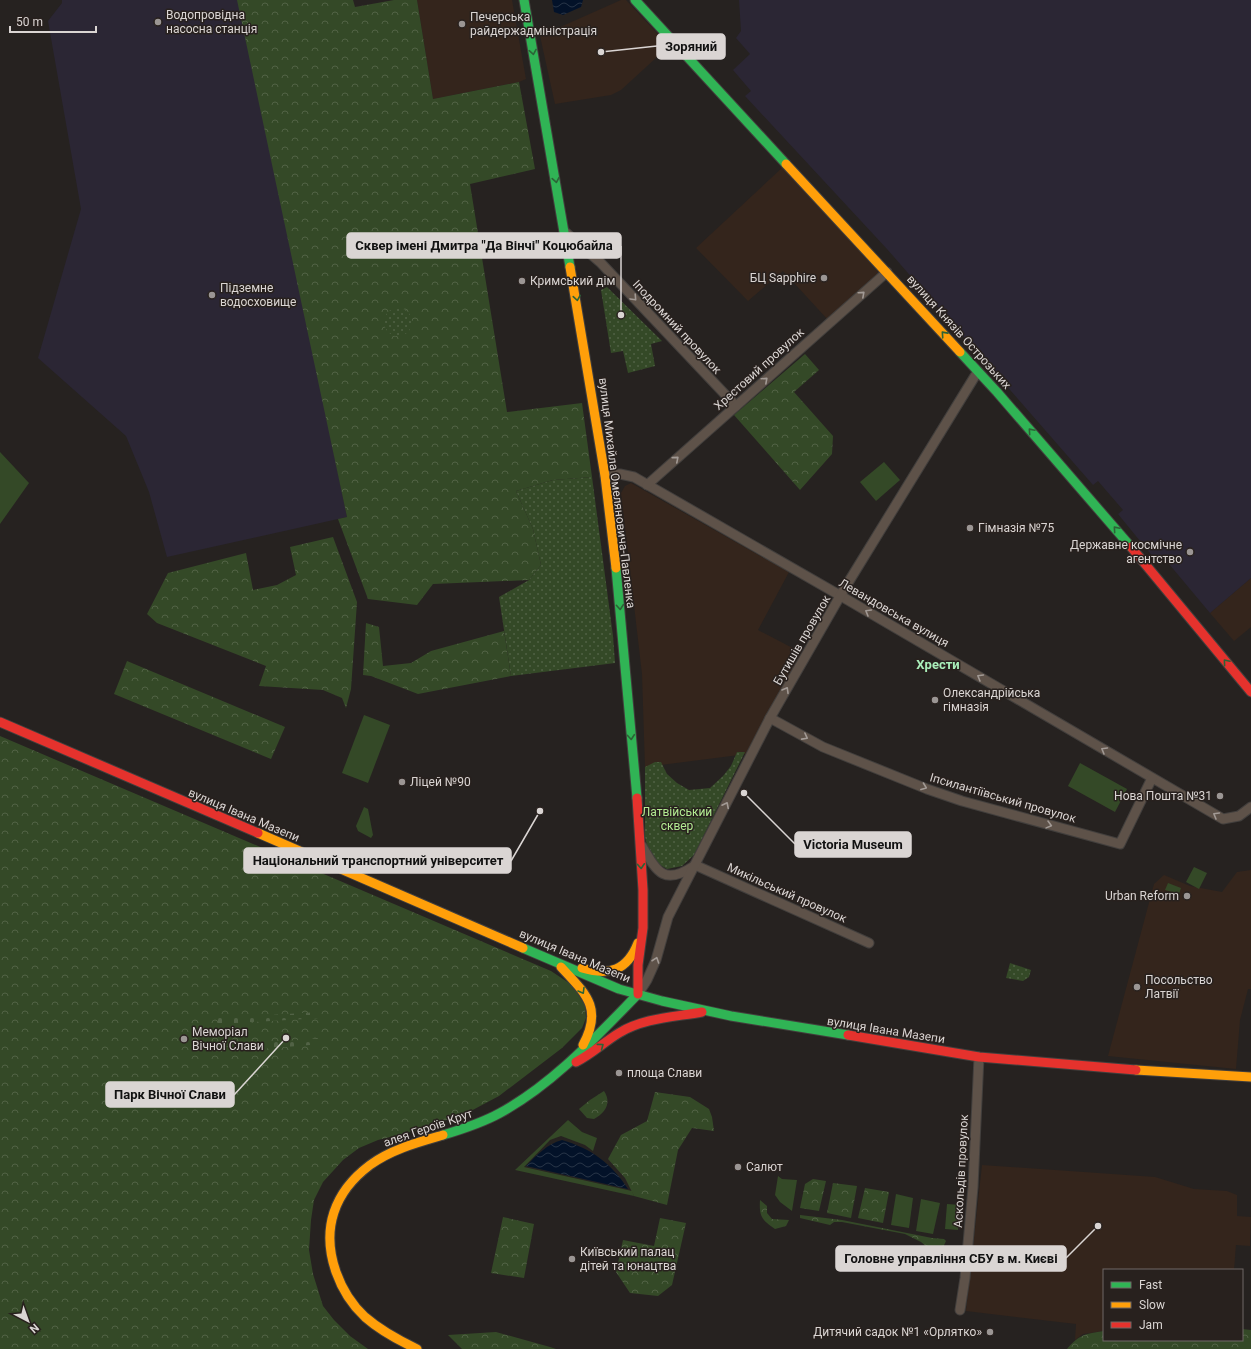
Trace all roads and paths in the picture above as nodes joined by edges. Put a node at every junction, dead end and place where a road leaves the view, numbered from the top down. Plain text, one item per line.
1 (524, 0) edge
2 (635, 0) edge
3 (565, 232) junction
4 (887, 272) junction
5 (978, 372) junction
6 (736, 406) junction
7 (605, 476) junction
8 (647, 485) junction
9 (841, 596) junction
10 (1251, 692) edge
11 (770, 718) junction
12 (0, 722) edge
13 (1152, 778) junction
14 (1251, 807) edge
15 (639, 842) junction
16 (695, 865) junction
17 (643, 928) junction
18 (869, 943) dead end
19 (556, 962) junction
20 (638, 994) junction
21 (714, 1012) junction
22 (578, 1054) junction
23 (979, 1057) junction
24 (556, 1073) junction
25 (1251, 1077) edge
26 (960, 1310) dead end
27 (417, 1349) edge

1 -> 3 main road, вулиця Михайла Омеляновича-Павленка
2 - 4 main road, вулиця Князів Острозьких
3 -> 6 street, Іподромний провулок
3 -> 7 main road, вулиця Михайла Омеляновича-Павленка
5 -> 4 main road, вулиця Князів Острозьких
6 -> 4 street, Хрестовий провулок
5 - 9 street, Бутишів провулок
10 -> 5 main road, вулиця Князів Острозьких
8 -> 6 street, Хрестовий провулок
7 - 8 street, Левандовська вулиця
7 -> 15 main road, вулиця Михайла Омеляновича-Павленка
8 - 9 street, Левандовська вулиця
11 -> 9 street, Бутишів провулок
13 -> 9 street, Левандовська вулиця
11 -> 13 street, Іпсилантіївський провулок
16 -> 11 street, Бутишів провулок
12 - 19 main road, вулиця Івана Мазепи
14 -> 13 street, Левандовська вулиця
15 - 16 street
15 -> 17 main road, вулиця Михайла Омеляновича-Павленка
16 - 18 street, Микільський провулок
20 -> 16 street, Бутишів провулок
17 - 19 main road
17 - 20 main road, вулиця Михайла Омеляновича-Павленка
19 - 20 main road, вулиця Івана Мазепи
19 -> 22 main road
20 - 21 main road, вулиця Івана Мазепи
20 - 22 main road, алея Героїв Крут
21 - 23 main road, вулиця Івана Мазепи
24 -> 21 main road
22 - 24 main road, алея Героїв Крут
23 - 25 main road, вулиця Івана Мазепи
23 - 26 street, Аскольдів провулок
24 - 27 main road, алея Героїв Крут

